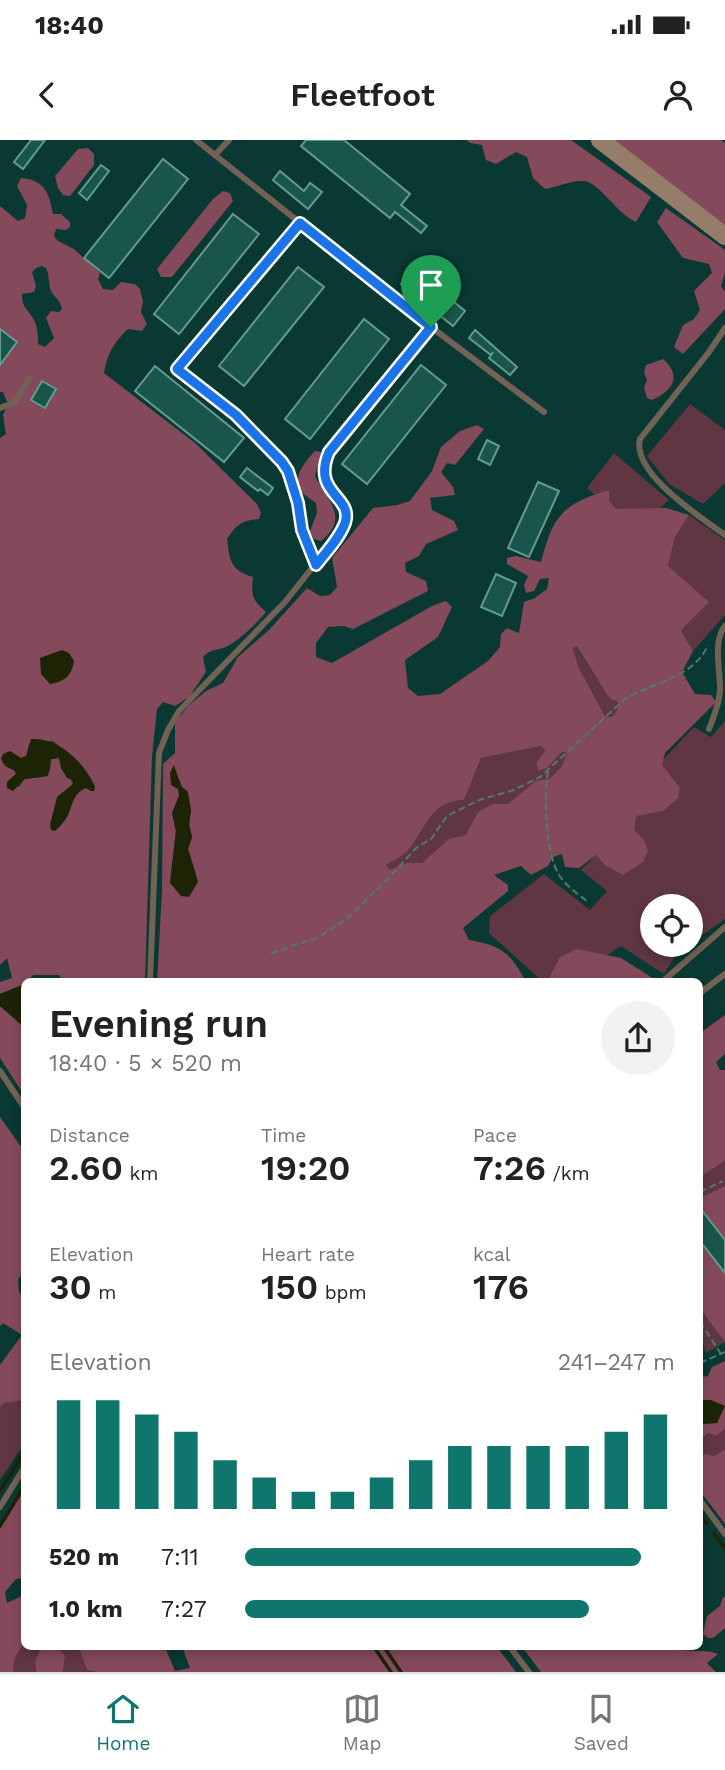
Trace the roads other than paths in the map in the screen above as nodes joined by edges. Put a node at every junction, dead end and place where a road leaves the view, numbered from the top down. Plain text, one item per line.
1 (196, 140) edge
2 (229, 140) edge
3 (600, 140) edge
4 (215, 155) junction
5 (300, 223) junction
6 (725, 236) edge
7 (431, 327) junction
8 (725, 328) edge
9 (29, 378) dead end
10 (0, 408) edge
11 (544, 412) dead end
12 (236, 415) road end
13 (725, 535) edge
14 (723, 629) edge
15 (709, 729) dead end
16 (725, 927) edge
17 (725, 974) edge
18 (150, 978) edge
19 (667, 978) edge
20 (703, 991) edge
21 (0, 1071) edge
22 (21, 1102) edge
23 (21, 1473) edge
24 (703, 1504) edge
25 (0, 1507) edge
26 (725, 1534) edge
27 (512, 1650) edge
28 (529, 1672) edge

1 - 4 lane
2 - 4 lane
3 - 6 street
4 - 5 lane
5 - 7 lane
5 - 12 lane
7 - 11 lane
7 - 18 lane
8 - 13 lane
9 - 10 lane
14 - 15 lane
16 - 19 lane
17 - 20 lane
21 - 22 lane
23 - 25 lane
24 - 26 lane
27 - 28 lane

